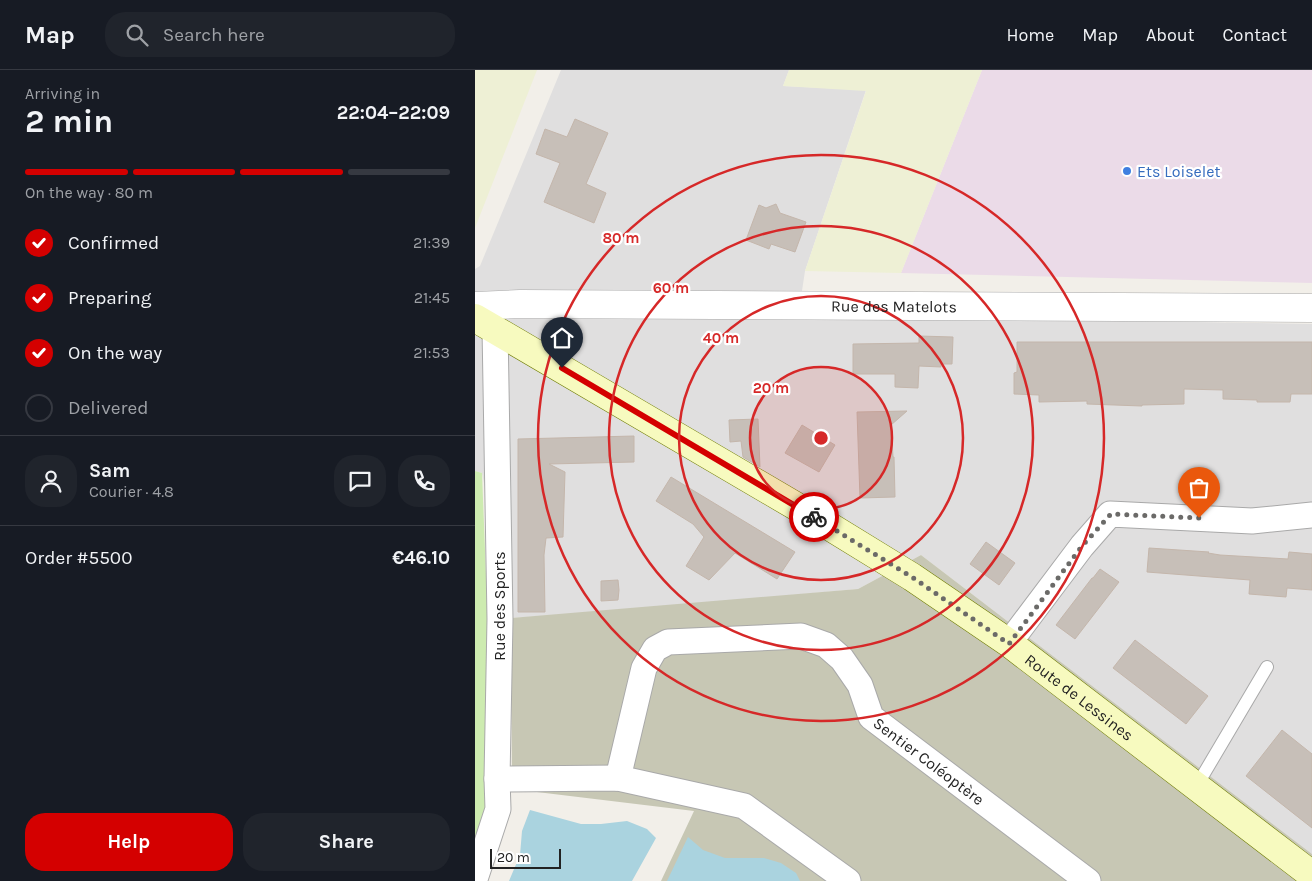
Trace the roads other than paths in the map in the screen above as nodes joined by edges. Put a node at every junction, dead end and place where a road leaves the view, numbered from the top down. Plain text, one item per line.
1 (475, 306) edge
2 (1312, 308) edge
3 (485, 323) edge
4 (1312, 515) edge
5 (1009, 644) junction
6 (1267, 667) dead end
7 (618, 778) junction
8 (497, 779) junction
9 (1196, 787) junction
10 (1312, 875) edge
11 (475, 880) edge
12 (847, 881) edge
13 (1088, 881) edge

1 - 2 street, Rue des Matelots
3 - 5 main road, Route de Lessines
3 - 8 street, Rue des Sports
4 - 5 street
5 - 9 main road, Route de Lessines
6 - 9 lane
7 - 8 street
7 - 12 street
7 - 13 street, Sentier Coléoptère
8 - 11 street, Rue des Sports
9 - 10 main road, Route de Lessines

